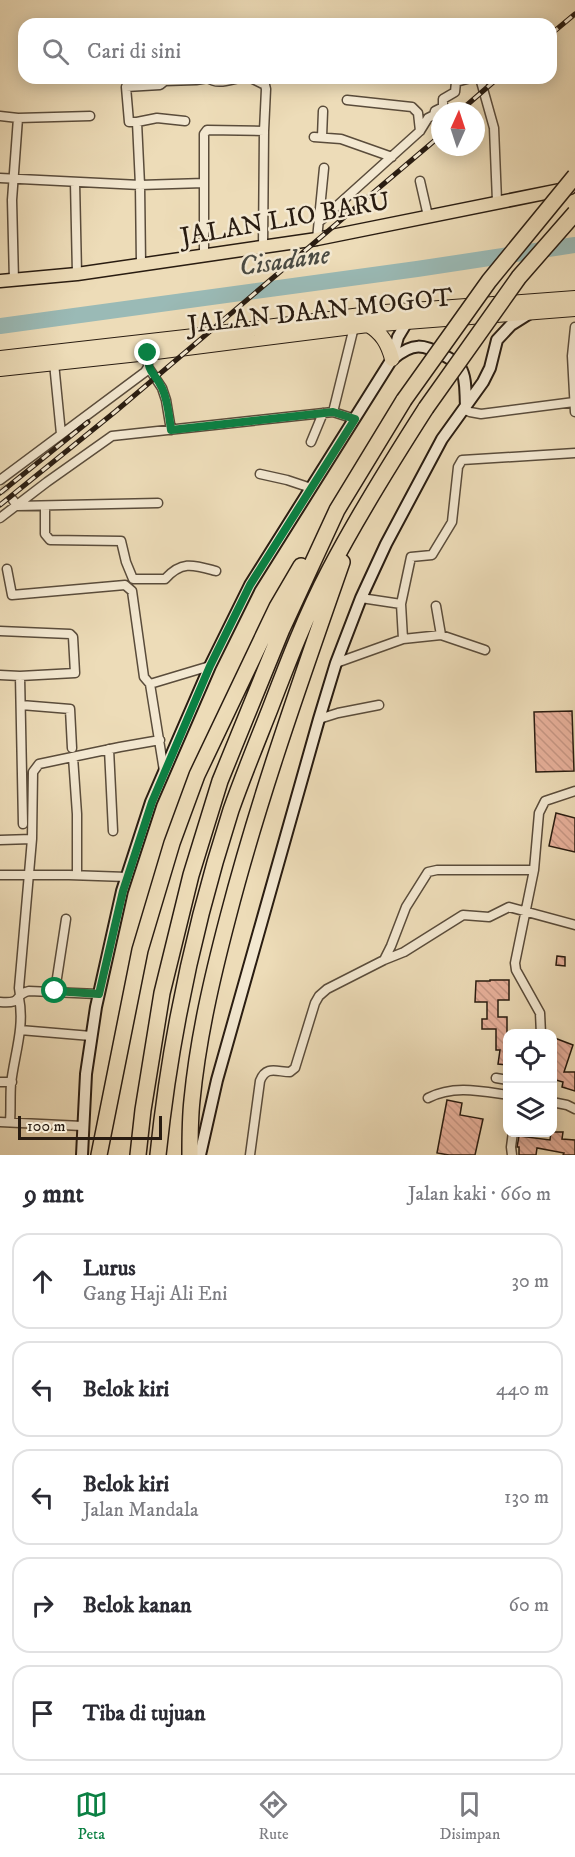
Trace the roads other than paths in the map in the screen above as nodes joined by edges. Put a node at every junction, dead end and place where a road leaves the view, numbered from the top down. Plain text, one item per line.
1 (161, 84) edge
2 (264, 84) edge
3 (456, 84) edge
4 (482, 84) edge
5 (346, 100) dead end
6 (323, 111) dead end
7 (0, 116) edge
8 (90, 116) dead end
9 (18, 118) junction
10 (185, 121) dead end
11 (137, 122) junction
12 (264, 131) junction
13 (420, 132) junction
14 (392, 157) junction
15 (324, 168) dead end
16 (575, 176) edge
17 (0, 178) edge
18 (14, 180) junction
19 (420, 181) dead end
20 (75, 182) junction
21 (204, 183) junction
22 (140, 185) junction
23 (575, 187) edge
24 (497, 201) junction
25 (575, 213) edge
26 (428, 216) junction
27 (319, 222) junction
28 (317, 240) junction
29 (263, 248) junction
30 (204, 256) junction
31 (141, 264) junction
32 (77, 274) junction
33 (0, 281) edge
34 (14, 281) junction
35 (575, 298) edge
36 (575, 309) edge
37 (530, 313) junction
38 (407, 322) junction
39 (368, 325) junction
40 (354, 327) junction
41 (575, 327) edge
42 (0, 358) edge
43 (392, 359) junction
44 (148, 360) junction
45 (54, 363) junction
46 (0, 369) edge
47 (574, 402) edge
48 (466, 409) junction
49 (333, 412) junction
50 (575, 412) edge
51 (323, 413) junction
52 (355, 419) junction
53 (171, 430) junction
54 (61, 434) junction
55 (311, 442) dead end
56 (575, 453) edge
57 (260, 474) dead end
58 (1, 483) edge
59 (311, 488) junction
60 (15, 503) junction
61 (158, 503) dead end
62 (45, 506) junction
63 (337, 510) junction
64 (0, 518) edge
65 (356, 522) junction
66 (7, 569) dead end
67 (216, 571) dead end
68 (361, 598) junction
69 (400, 604) junction
70 (436, 606) dead end
71 (0, 632) edge
72 (441, 635) junction
73 (404, 639) junction
74 (485, 650) dead end
75 (336, 663) junction
76 (210, 666) junction
77 (0, 675) edge
78 (20, 676) junction
79 (150, 684) junction
80 (21, 705) junction
81 (379, 705) dead end
82 (319, 719) junction
83 (160, 740) junction
84 (109, 749) junction
85 (72, 753) junction
86 (164, 771) junction
87 (575, 791) edge
88 (22, 824) dead end
89 (113, 831) dead end
90 (32, 839) junction
91 (0, 840) edge
92 (534, 870) junction
93 (0, 875) edge
94 (29, 875) junction
95 (77, 875) junction
96 (127, 877) junction
97 (527, 911) junction
98 (66, 919) dead end
99 (575, 925) edge
100 (384, 960) junction
101 (55, 991) junction
102 (99, 994) junction
103 (20, 997) junction
104 (0, 1002) edge
105 (541, 1029) edge
106 (20, 1030) junction
107 (91, 1036) junction
108 (496, 1078) dead end
109 (503, 1079) edge
110 (0, 1082) edge
111 (12, 1082) junction
112 (503, 1094) edge
113 (428, 1098) dead end
114 (557, 1103) edge
115 (575, 1109) edge
116 (0, 1122) edge
117 (10, 1122) junction
118 (82, 1126) junction
119 (512, 1137) edge
120 (82, 1155) edge
121 (99, 1155) edge
122 (138, 1155) edge
123 (158, 1155) edge
124 (190, 1155) edge
125 (200, 1155) edge
126 (250, 1155) edge
127 (512, 1155) edge

1 - 11 street
2 - 12 street
3 - 13 street
4 - 24 street
5 - 13 street
6 - 14 street
7 - 9 street
8 - 9 street
9 - 18 street
10 - 11 street
11 - 22 street
12 - 21 street
12 - 29 street
13 - 14 street
14 - 27 street
15 - 27 street
16 - 63 highway, bridge
17 - 18 street
18 - 20 street
18 - 34 street
19 - 26 street
20 - 22 street
20 - 32 street
21 - 22 street
21 - 30 street
22 - 31 street
23 - 24 main road, JALAN LIO BARU
24 - 26 main road, JALAN LIO BARU
25 - 65 highway, bridge
26 - 28 main road, JALAN LIO BARU
27 - 28 street
28 - 29 main road, JALAN LIO BARU
29 - 30 main road, JALAN LIO BARU
30 - 31 main road, JALAN LIO BARU
31 - 32 main road, JALAN LIO BARU
32 - 34 main road, JALAN LIO BARU
33 - 34 main road, JALAN LIO BARU
35 - 42 highway, JALAN DAAN MOGOT
36 - 37 highway, JALAN DAAN MOGOT
37 - 38 highway, JALAN DAAN MOGOT
37 - 48 main road
38 - 39 highway, JALAN DAAN MOGOT
38 - 43 main road
39 - 40 highway, JALAN DAAN MOGOT
39 - 43 highway
40 - 44 highway, JALAN DAAN MOGOT
40 - 49 street
41 - 47 street
43 - 48 main road
43 - 52 main road
44 - 45 highway, JALAN DAAN MOGOT
44 - 53 street
44 - 54 street
45 - 46 highway, JALAN DAAN MOGOT
45 - 54 street
47 - 48 street
47 - 50 street
48 - 68 main road
49 - 51 street
49 - 52 street
51 - 53 street
51 - 55 street
52 - 59 main road
53 - 60 street
54 - 58 street
56 - 69 street
57 - 59 street
59 - 76 main road
60 - 62 street
60 - 64 street
61 - 62 street
62 - 67 street
63 - 121 highway
63 - 122 highway
65 - 123 highway
65 - 124 highway
66 - 79 street
68 - 69 street
68 - 75 main road
69 - 73 street
70 - 72 street
71 - 78 street
72 - 73 street
72 - 74 street
73 - 75 street
75 - 82 main road
76 - 79 street
76 - 86 main road
77 - 78 street
78 - 80 street
79 - 83 street
80 - 85 street
80 - 88 street
81 - 82 street
82 - 125 main road
83 - 84 street
83 - 86 street
84 - 85 street
84 - 89 street
85 - 90 street
85 - 95 street
86 - 96 main road
87 - 92 street
90 - 91 street
90 - 94 street
92 - 97 street
92 - 100 street
93 - 94 street
94 - 95 street
94 - 103 street
95 - 96 street
96 - 102 main road
97 - 99 street
97 - 100 street
97 - 105 street
98 - 101 street
100 - 126 street
101 - 102 street
101 - 103 street
102 - 107 main road
103 - 104 street
103 - 106 street
106 - 107 street
106 - 111 street
107 - 118 main road
108 - 109 street
110 - 111 street
111 - 117 street
112 - 113 street
114 - 115 street
116 - 117 street
117 - 118 street
118 - 120 main road
119 - 127 street

